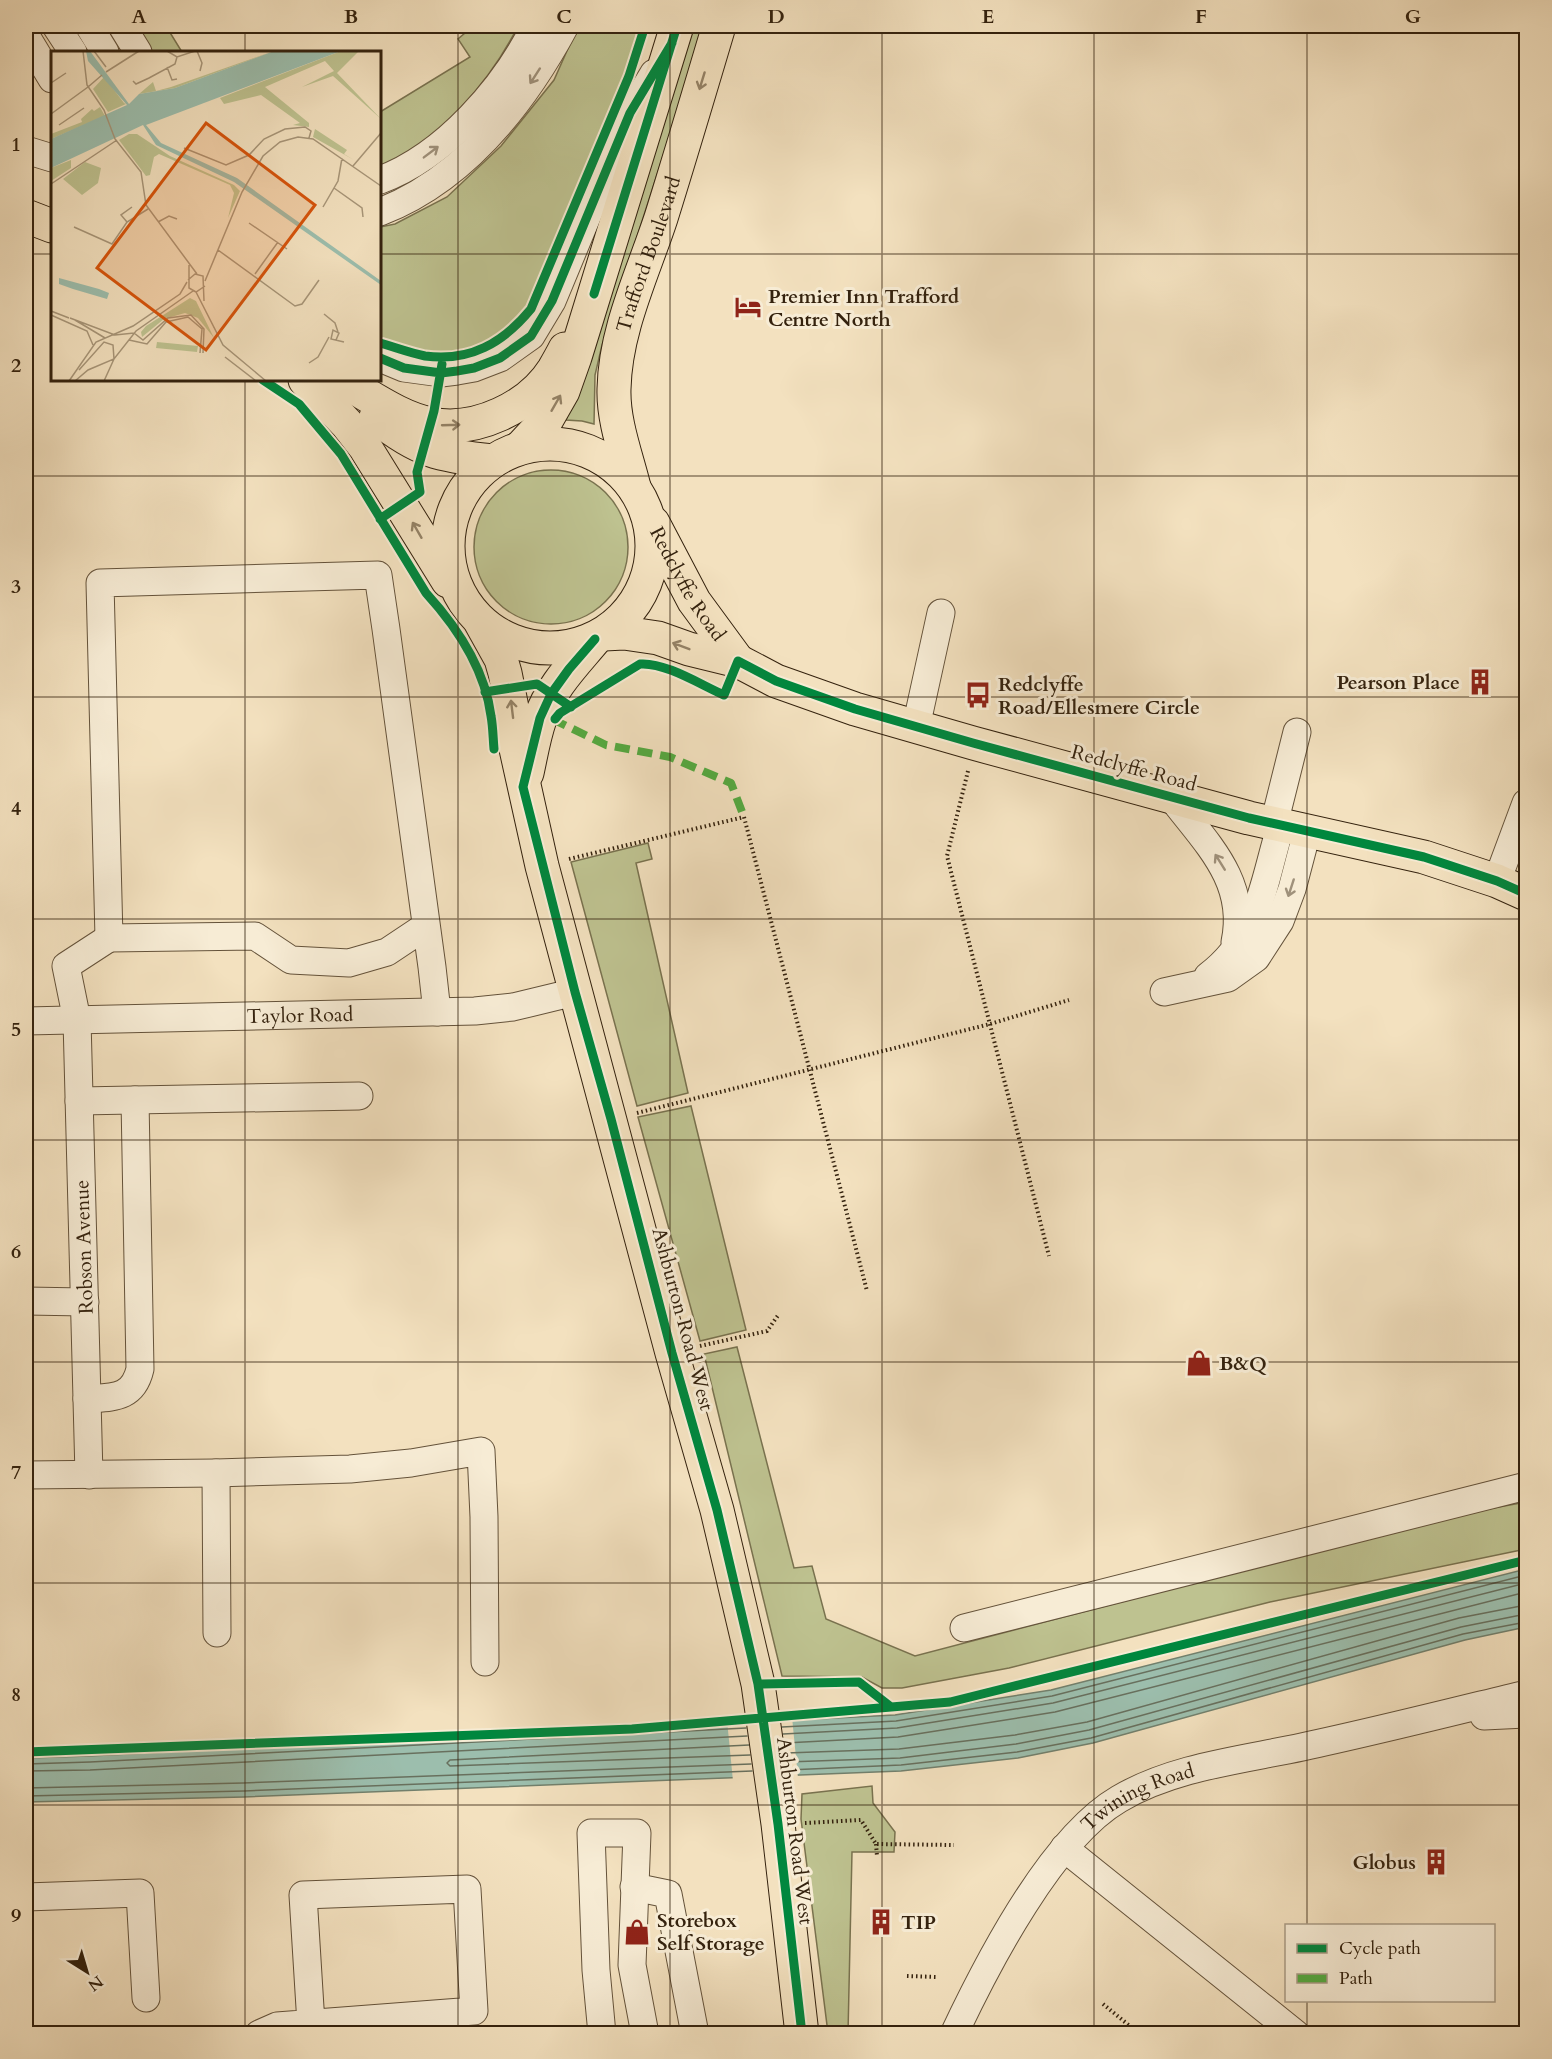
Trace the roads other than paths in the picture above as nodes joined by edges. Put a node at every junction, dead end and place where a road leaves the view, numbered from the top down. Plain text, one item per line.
1 (56, 26) edge
2 (89, 26) edge
3 (122, 26) edge
4 (535, 26) edge
5 (565, 26) edge
6 (719, 26) edge
7 (674, 34) edge
8 (26, 36) edge
9 (72, 51) edge
10 (104, 51) edge
11 (137, 51) edge
12 (51, 77) edge
13 (26, 150) edge
14 (51, 158) edge
15 (381, 179) edge
16 (381, 213) edge
17 (26, 216) edge
18 (51, 226) edge
19 (594, 294) junction
20 (381, 358) edge
21 (306, 381) edge
22 (336, 381) edge
23 (343, 381) edge
24 (506, 454) junction
25 (639, 496) junction
26 (459, 597) junction
27 (941, 613) dead end
28 (481, 623) junction
29 (600, 636) junction
30 (738, 660) junction
31 (916, 727) junction
32 (1297, 732) dead end
33 (523, 787) junction
34 (1172, 798) junction
35 (1524, 809) edge
36 (1287, 827) junction
37 (1497, 881) junction
38 (1527, 894) edge
39 (426, 926) junction
40 (109, 938) junction
41 (1230, 957) junction
42 (1194, 984) junction
43 (575, 992) junction
44 (1164, 992) dead end
45 (437, 1012) junction
46 (77, 1020) junction
47 (26, 1021) edge
48 (358, 1096) dead end
49 (135, 1100) junction
50 (80, 1101) junction
51 (26, 1300) edge
52 (86, 1302) junction
53 (87, 1399) junction
54 (216, 1473) junction
55 (26, 1475) edge
56 (88, 1475) junction
57 (1527, 1486) edge
58 (964, 1628) dead end
59 (216, 1633) dead end
60 (485, 1662) dead end
61 (1527, 1694) edge
62 (1527, 1714) edge
63 (1432, 1717) junction
64 (1064, 1848) junction
65 (634, 1887) junction
66 (26, 1897) edge
67 (146, 1998) dead end
68 (311, 2024) junction
69 (259, 2034) edge
70 (602, 2034) edge
71 (645, 2034) edge
72 (695, 2034) edge
73 (802, 2034) edge
74 (954, 2034) edge
75 (1296, 2034) edge

1 - 9 street
2 - 10 street
3 - 11 street
15 -> 4 street
5 -> 16 street
6 -> 25 main road, Trafford Boulevard
7 - 19 main road, Trafford Boulevard
7 - 20 street
8 - 12 street
13 - 14 street
17 - 18 main road
23 -> 19 main road
24 -> 19 main road, Trafford Boulevard
26 -> 21 main road
22 - 24 main road
24 - 25 main road
24 - 26 main road
25 - 29 main road
25 - 30 main road, Redclyffe Road
26 - 28 main road
27 - 31 street
28 - 29 main road
33 -> 28 main road, Ashburton Road West
30 -> 29 main road, Redclyffe Road
29 - 33 main road, Ashburton Road West
30 - 31 main road, Redclyffe Road
31 - 34 main road, Redclyffe Road
32 - 36 street
33 - 43 main road, Ashburton Road West
34 - 36 main road, Redclyffe Road
41 -> 34 street
35 - 37 street
36 - 37 main road, Redclyffe Road
36 - 41 street
36 -> 42 street
37 - 38 main road, Redclyffe Road
39 - 40 street
39 - 40 street
39 - 45 street
40 - 46 street, Robson Avenue
41 - 42 street
42 - 44 street
43 - 45 street, Taylor Road
43 - 73 main road, Ashburton Road West
45 - 46 street, Taylor Road
46 - 47 street, Taylor Road
46 - 50 street, Robson Avenue
48 - 49 street
49 - 50 street
49 - 53 street
50 - 52 street, Robson Avenue
51 - 52 street
52 - 53 street, Robson Avenue
53 - 56 street, Robson Avenue
54 - 56 street
54 - 59 street
54 - 60 street
55 - 56 street
57 - 58 street
61 - 63 street
62 - 63 street
63 - 64 street, Twining Road
64 - 74 street, Twining Road
64 - 75 street
65 - 70 street
65 - 71 street
65 - 72 street
66 - 67 street
68 - 68 street
68 - 69 street

